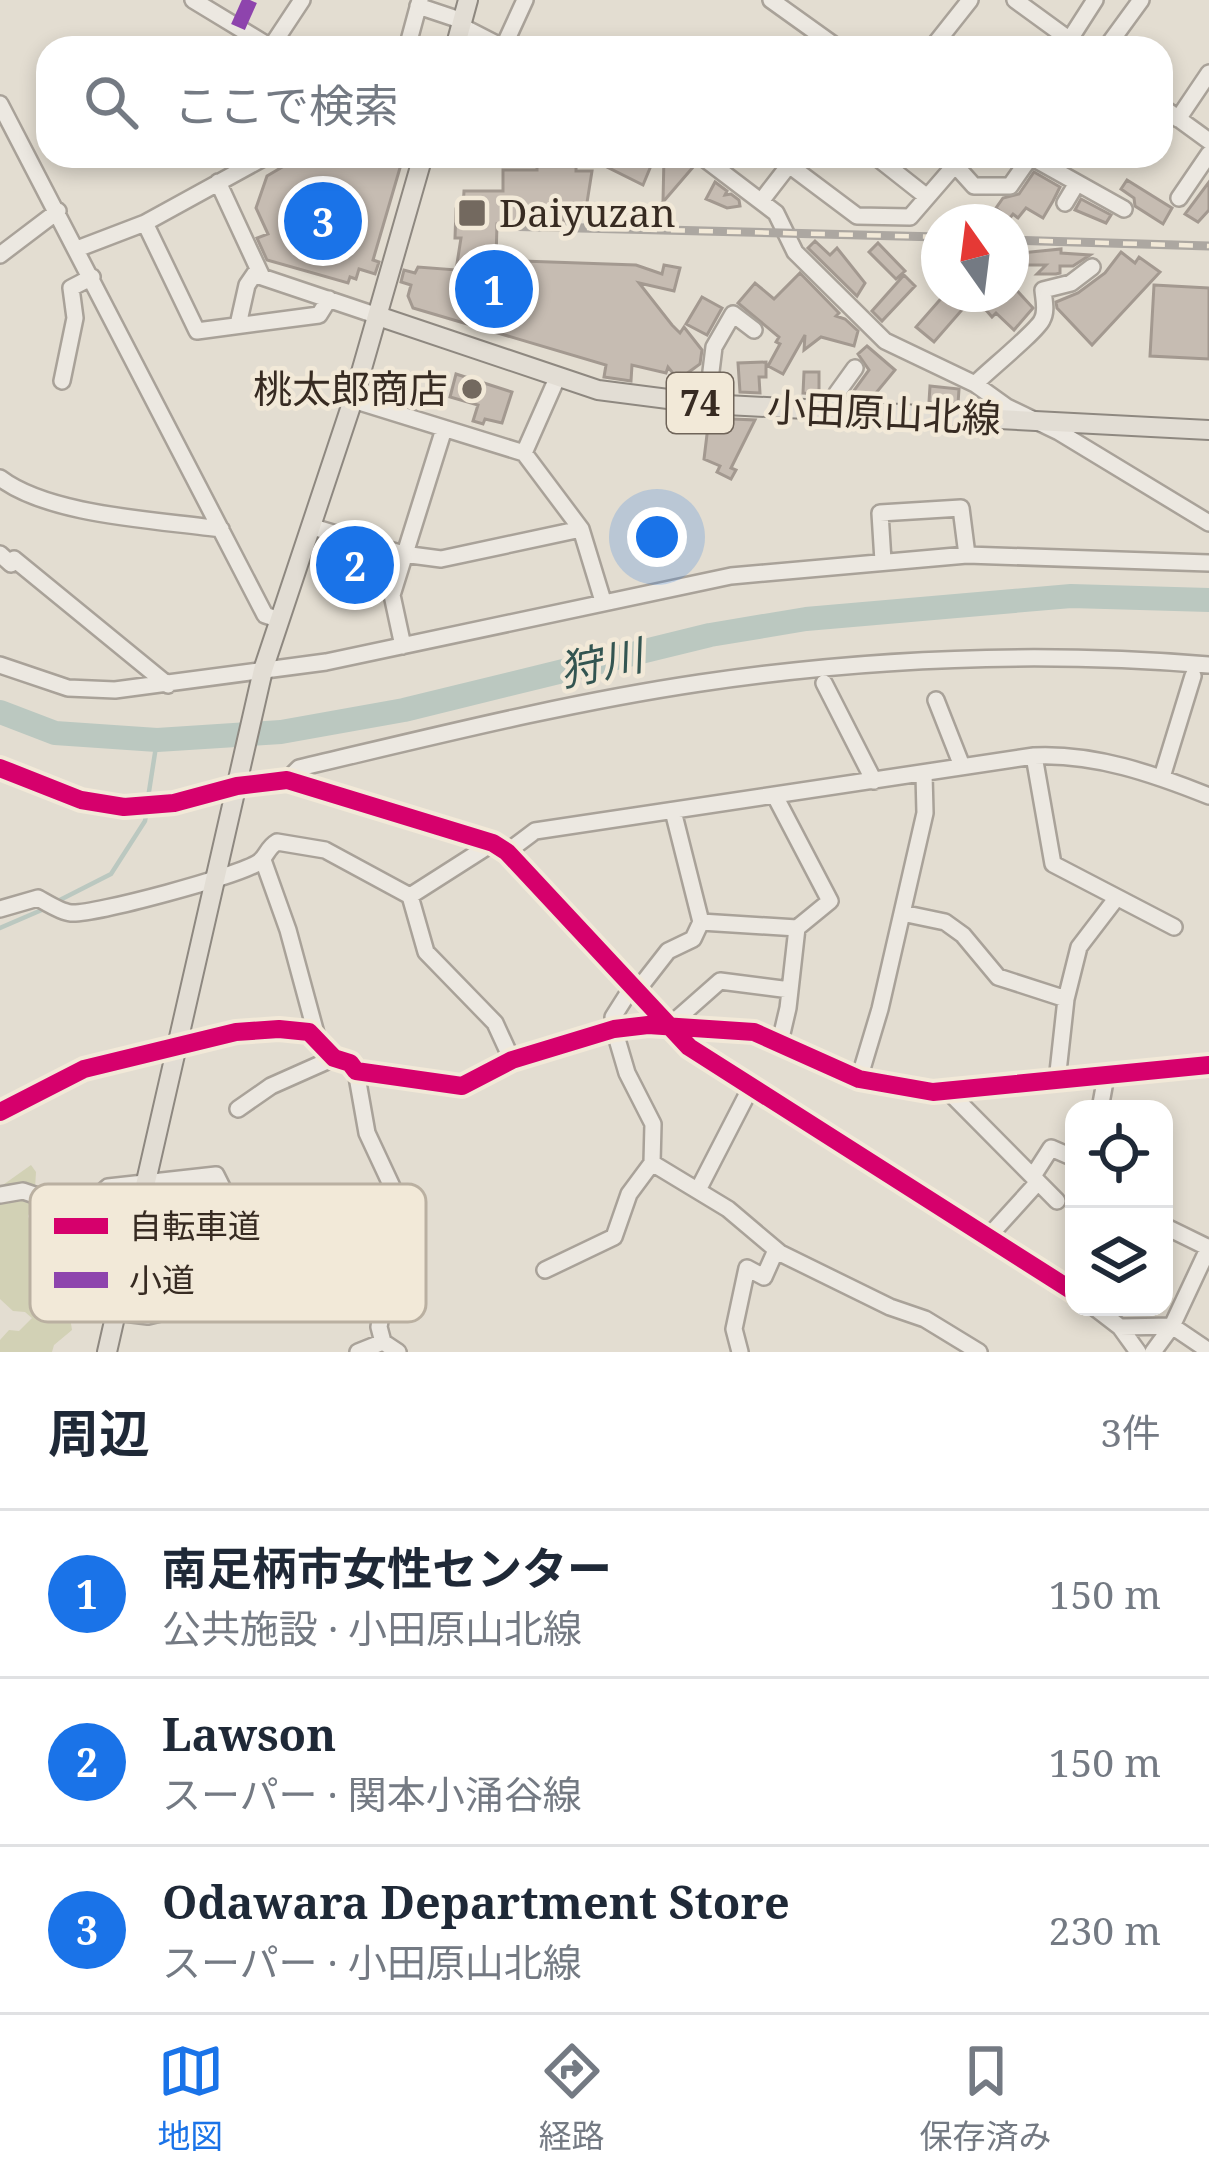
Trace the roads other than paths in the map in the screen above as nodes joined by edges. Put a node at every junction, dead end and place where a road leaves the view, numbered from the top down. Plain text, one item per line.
1 (193, 0) edge
2 (302, 0) edge
3 (468, 0) edge
4 (525, 0) edge
5 (771, 0) edge
6 (970, 0) edge
7 (1095, 0) edge
8 (1141, 0) edge
9 (1023, 2) edge
10 (419, 3) edge
11 (462, 24) junction
12 (252, 36) edge
13 (279, 36) edge
14 (410, 36) edge
15 (458, 36) edge
16 (482, 36) edge
17 (508, 36) edge
18 (821, 36) edge
19 (942, 36) edge
20 (1066, 36) edge
21 (1079, 36) edge
22 (1115, 36) edge
23 (1209, 73) edge
24 (0, 104) edge
25 (1173, 115) edge
26 (1178, 119) junction
27 (1209, 141) edge
28 (1209, 154) edge
29 (244, 168) edge
30 (420, 168) edge
31 (718, 168) edge
32 (787, 168) edge
33 (800, 168) edge
34 (891, 168) edge
35 (946, 168) edge
36 (958, 168) edge
37 (1023, 168) edge
38 (1050, 168) edge
39 (218, 182) junction
40 (1077, 183) junction
41 (927, 196) junction
42 (1180, 198) dead end
43 (762, 200) junction
44 (1065, 203) dead end
45 (1124, 209) dead end
46 (58, 211) junction
47 (145, 223) junction
48 (77, 249) junction
49 (0, 255) edge
50 (1092, 267) dead end
51 (258, 269) junction
52 (92, 277) junction
53 (329, 299) junction
54 (378, 316) junction
55 (238, 326) junction
56 (754, 330) dead end
57 (855, 368) dead end
58 (558, 376) junction
59 (62, 381) dead end
60 (975, 385) junction
61 (353, 400) junction
62 (707, 404) junction
63 (832, 410) junction
64 (1034, 420) junction
65 (444, 429) junction
66 (1209, 430) edge
67 (524, 453) junction
68 (0, 478) edge
69 (1209, 523) edge
70 (313, 526) junction
71 (221, 529) junction
72 (581, 529) junction
73 (0, 554) edge
74 (403, 554) junction
75 (967, 555) junction
76 (883, 561) junction
77 (1209, 563) edge
78 (603, 601) junction
79 (277, 620) junction
80 (403, 646) junction
81 (0, 664) edge
82 (1209, 664) edge
83 (262, 673) junction
84 (1193, 676) dead end
85 (824, 683) dead end
86 (168, 685) junction
87 (936, 700) dead end
88 (1034, 756) junction
89 (962, 766) junction
90 (0, 768) edge
91 (924, 774) junction
92 (1162, 777) junction
93 (239, 778) junction
94 (287, 780) junction
95 (874, 782) junction
96 (776, 796) junction
97 (1209, 796) edge
98 (673, 811) junction
99 (500, 848) junction
100 (263, 860) junction
101 (214, 882) junction
102 (410, 896) junction
103 (1115, 900) junction
104 (0, 909) edge
105 (902, 913) junction
106 (701, 922) junction
107 (1174, 927) dead end
108 (797, 928) junction
109 (634, 989) junction
110 (790, 990) junction
111 (1066, 999) junction
112 (669, 1026) junction
113 (614, 1029) junction
114 (317, 1037) junction
115 (780, 1042) junction
116 (174, 1046) junction
117 (334, 1058) junction
118 (512, 1060) junction
119 (1209, 1065) edge
120 (356, 1071) junction
121 (1106, 1076) junction
122 (859, 1078) junction
123 (1057, 1082) junction
124 (751, 1087) junction
125 (949, 1092) junction
126 (1102, 1100) edge
127 (238, 1109) dead end
128 (0, 1112) edge
129 (1065, 1154) edge
130 (652, 1163) junction
131 (1035, 1179) junction
132 (144, 1184) edge
133 (151, 1184) edge
134 (220, 1184) edge
135 (390, 1184) edge
136 (698, 1190) junction
137 (30, 1193) edge
138 (0, 1195) edge
139 (1057, 1201) dead end
140 (1173, 1230) edge
141 (989, 1237) junction
142 (1209, 1247) edge
143 (776, 1250) junction
144 (544, 1270) dead end
145 (1065, 1286) edge
146 (1106, 1316) edge
147 (114, 1322) edge
148 (380, 1322) edge
149 (1172, 1326) junction
150 (1120, 1327) junction
151 (382, 1342) junction
152 (1209, 1351) edge
153 (107, 1352) edge
154 (358, 1352) edge
155 (398, 1352) edge
156 (740, 1352) edge
157 (980, 1352) edge
158 (1138, 1352) edge
159 (1153, 1352) edge

1 - 12 street
2 - 13 street
3 - 11 main road
4 - 17 street
5 - 18 street
6 - 19 street
7 - 21 street
8 - 22 street
9 - 20 street
10 - 11 street
10 - 14 street
11 - 15 main road
11 - 16 street
23 - 26 street
24 - 46 street
25 - 26 street
26 - 27 street
28 - 42 street
29 - 39 street
30 - 54 main road
31 - 43 street
32 - 43 street
33 - 41 street
34 - 41 street
35 - 41 street
36 - 37 street
38 - 40 street
39 - 47 street
39 - 51 street
40 - 44 street
40 - 45 street
43 - 60 street
46 - 48 street
46 - 49 street
47 - 48 street
47 - 55 street
48 - 52 street
50 - 60 street
51 - 53 street
51 - 55 street
52 - 59 street
52 - 71 street
53 - 54 street
53 - 55 street
54 - 58 main road, 小田原山北線 / 74
54 - 61 main road
56 - 62 street
57 - 63 street
58 - 62 main road, 小田原山北線 / 74
58 - 67 street
60 - 64 street
61 - 65 street
61 - 70 main road
62 - 63 main road, 小田原山北線 / 74
63 - 64 main road, 小田原山北線 / 74
64 - 66 main road, 小田原山北線 / 74
64 - 69 street
65 - 67 street
65 - 74 street
67 - 72 street
68 - 71 street
70 - 74 street
70 - 79 main road
71 - 79 street
72 - 74 street
72 - 78 street
73 - 86 street
74 - 80 street
75 - 76 street
75 - 76 street
75 - 77 street
76 - 78 street
78 - 80 street
79 - 83 main road
80 - 83 street
81 - 86 street
82 - 94 street
83 - 86 street
83 - 93 main road
84 - 92 street
85 - 95 street
87 - 89 street
88 - 89 street
88 - 92 street
88 - 103 street
89 - 91 street
90 - 93 street
91 - 95 street
91 - 105 street
92 - 97 street
93 - 94 street
93 - 101 main road
94 - 99 street
95 - 96 street
96 - 98 street
96 - 108 street
98 - 99 street
98 - 106 street
99 - 102 street
99 - 109 street
100 - 101 street
100 - 102 street
100 - 114 street
101 - 104 street
101 - 116 main road
102 - 118 street
103 - 107 street
103 - 111 street
105 - 111 street
105 - 122 street
106 - 108 street
106 - 109 street
108 - 110 street
109 - 112 street
109 - 113 street
110 - 112 street
110 - 115 street
111 - 123 street
112 - 113 street
112 - 115 street
112 - 124 street
113 - 118 street
113 - 130 street
114 - 116 street
114 - 117 street
115 - 122 street
116 - 128 street
116 - 132 main road
117 - 120 street
117 - 127 street
118 - 120 street
119 - 121 street
120 - 135 street
121 - 123 street
121 - 126 street
122 - 125 street
123 - 125 street
124 - 136 street
124 - 141 street
125 - 131 street
129 - 131 street
130 - 136 street
130 - 144 street
131 - 139 street
131 - 141 street
133 - 134 street
136 - 143 street
137 - 138 street
140 - 142 street
141 - 145 street
142 - 149 street
143 - 156 street
143 - 157 street
146 - 150 street
147 - 153 main road
148 - 151 street
149 - 150 street
149 - 152 street
149 - 159 street
150 - 158 street
151 - 154 street
151 - 155 street

